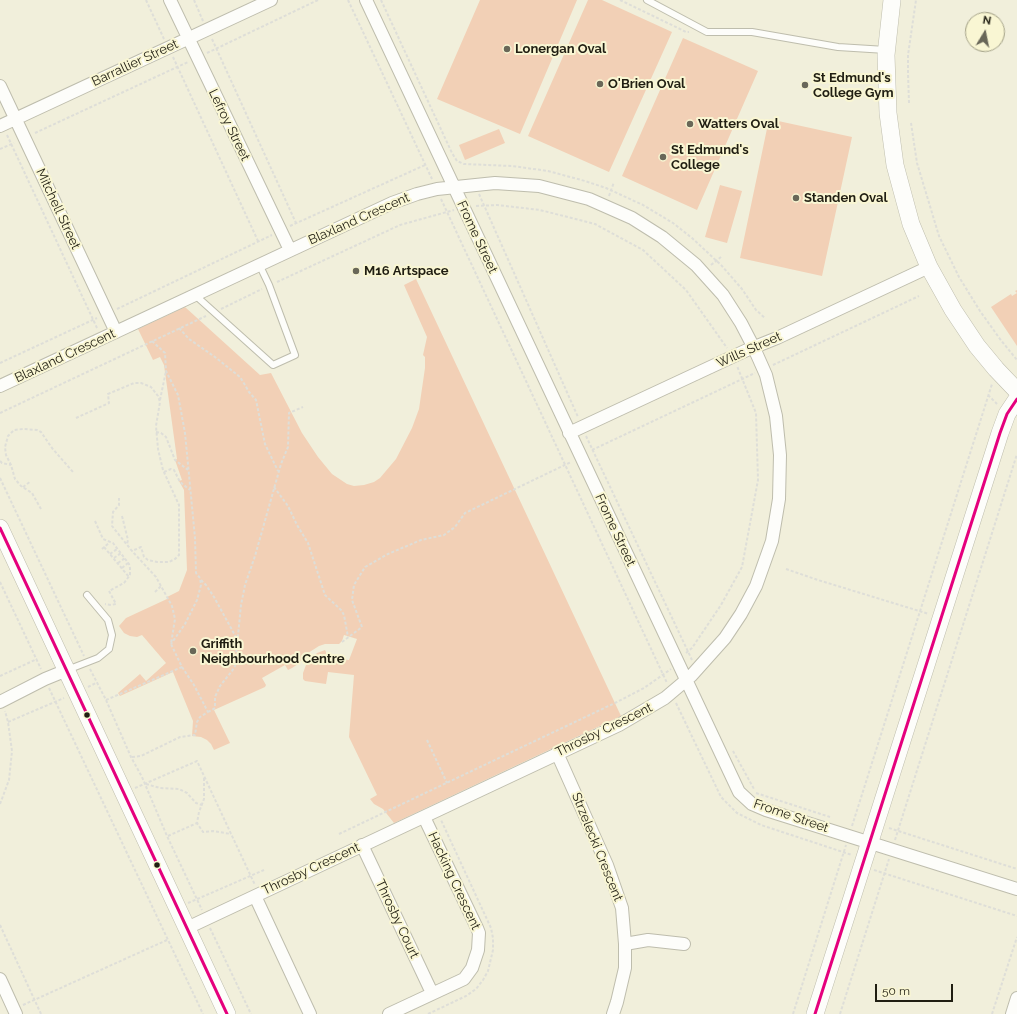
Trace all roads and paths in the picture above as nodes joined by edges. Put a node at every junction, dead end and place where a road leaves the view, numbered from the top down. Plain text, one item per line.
1 (146, 0) edge
2 (170, 0) edge
3 (194, 0) edge
4 (271, 0) edge
5 (318, 0) edge
6 (366, 0) edge
7 (381, 0) edge
8 (620, 0) edge
9 (647, 0) edge
10 (892, 0) edge
11 (916, 0) edge
12 (692, 29) dead end
13 (207, 30) junction
14 (188, 39) junction
15 (169, 48) junction
16 (217, 48) junction
17 (887, 50) junction
18 (197, 58) junction
19 (178, 66) junction
20 (0, 86) edge
21 (909, 103) dead end
22 (16, 119) junction
23 (911, 123) dead end
24 (1, 126) edge
25 (24, 138) junction
26 (11, 144) junction
27 (0, 149) edge
28 (425, 165) dead end
29 (614, 182) dead end
30 (475, 184) junction
31 (454, 186) junction
32 (611, 190) junction
33 (606, 205) junction
34 (484, 206) junction
35 (464, 208) junction
36 (296, 223) junction
37 (280, 230) junction
38 (258, 241) junction
39 (290, 250) junction
40 (260, 264) junction
41 (929, 267) junction
42 (269, 285) junction
43 (195, 294) junction
44 (213, 312) junction
45 (107, 313) junction
46 (765, 318) dead end
47 (94, 319) junction
48 (179, 328) junction
49 (116, 332) junction
50 (102, 338) junction
51 (152, 341) junction
52 (754, 348) junction
53 (733, 357) junction
54 (1017, 360) edge
55 (0, 363) edge
56 (166, 371) junction
57 (0, 386) edge
58 (1017, 391) edge
59 (988, 395) dead end
60 (1017, 400) edge
61 (160, 401) junction
62 (303, 407) dead end
63 (0, 413) edge
64 (76, 418) dead end
65 (582, 428) junction
66 (156, 432) junction
67 (570, 433) junction
68 (592, 450) junction
69 (1017, 454) edge
70 (581, 457) junction
71 (0, 461) edge
72 (11, 465) junction
73 (188, 470) junction
74 (73, 472) dead end
75 (164, 472) junction
76 (278, 472) junction
77 (0, 478) edge
78 (31, 481) dead end
79 (23, 487) junction
80 (274, 487) junction
81 (190, 490) junction
82 (119, 498) dead end
83 (41, 509) dead end
84 (122, 516) dead end
85 (95, 521) dead end
86 (0, 528) edge
87 (110, 542) junction
88 (127, 544) junction
89 (117, 549) junction
90 (132, 551) junction
91 (121, 553) junction
92 (110, 554) junction
93 (114, 558) junction
94 (125, 558) junction
95 (118, 563) junction
96 (128, 563) junction
97 (122, 568) junction
98 (786, 569) dead end
99 (128, 577) junction
100 (200, 579) junction
101 (0, 582) edge
102 (161, 585) junction
103 (156, 592) dead end
104 (87, 595) dead end
105 (100, 601) dead end
106 (920, 611) junction
107 (941, 618) junction
108 (348, 637) junction
109 (238, 640) junction
110 (342, 642) dead end
111 (171, 644) junction
112 (688, 652) junction
113 (37, 659) junction
114 (87, 661) junction
115 (677, 662) junction
116 (182, 667) junction
117 (67, 670) junction
118 (697, 670) junction
119 (0, 676) edge
120 (45, 679) junction
121 (686, 681) junction
122 (96, 683) junction
123 (77, 692) junction
124 (106, 700) junction
125 (0, 702) edge
126 (55, 702) junction
127 (208, 712) junction
128 (8, 722) junction
129 (427, 740) dead end
130 (732, 748) dead end
131 (557, 753) junction
132 (131, 757) junction
133 (204, 777) junction
134 (447, 783) junction
135 (144, 784) junction
136 (125, 793) junction
137 (0, 804) edge
138 (202, 805) junction
139 (424, 816) junction
140 (830, 818) dead end
141 (845, 822) dead end
142 (197, 823) junction
143 (876, 824) junction
144 (851, 830) junction
145 (898, 831) junction
146 (339, 834) dead end
147 (167, 836) junction
148 (234, 841) junction
149 (870, 843) junction
150 (362, 845) junction
151 (892, 850) junction
152 (863, 866) junction
153 (1017, 869) edge
154 (264, 870) dead end
155 (884, 873) junction
156 (250, 875) junction
157 (1017, 889) edge
158 (257, 895) junction
159 (197, 899) junction
160 (178, 907) junction
161 (1017, 916) edge
162 (206, 919) junction
163 (0, 925) edge
164 (187, 928) junction
165 (1017, 937) edge
166 (167, 940) junction
167 (625, 944) junction
168 (684, 944) dead end
169 (0, 980) edge
170 (432, 993) junction
171 (1017, 998) edge
172 (34, 1000) junction
173 (16, 1014) edge
174 (41, 1014) edge
175 (203, 1014) edge
176 (227, 1014) edge
177 (251, 1014) edge
178 (310, 1014) edge
179 (389, 1014) edge
180 (613, 1014) edge
181 (793, 1014) edge
182 (815, 1014) edge
183 (840, 1014) edge
184 (992, 1014) edge
185 (1012, 1014) edge

1 - 15 path
2 - 14 street, Lefroy Street
3 - 13 path
4 - 13 street, Barrallier Street
5 - 16 path
6 - 31 street, Frome Street
7 - 32 path
8 - 12 path
9 - 17 lane
10 - 17 street
11 - 21 path
13 - 14 street, Barrallier Street
13 - 16 path
14 - 15 street, Barrallier Street
14 - 18 street, Lefroy Street
15 - 19 path
15 - 22 street, Barrallier Street
16 - 18 path
16 - 36 path
17 - 41 street
18 - 19 path
18 - 37 street, Lefroy Street
19 - 25 path
19 - 38 path
20 - 22 street, Mitchell Street
22 - 24 street, Barrallier Street
22 - 25 street, Mitchell Street
23 - 54 path
24 - 26 path
25 - 26 path
25 - 45 street, Mitchell Street
26 - 27 path
26 - 47 path
28 - 36 path
29 - 32 path
30 - 31 street, Blaxland Crescent
30 - 33 street, Blaxland Crescent
30 - 34 path
31 - 35 street, Frome Street
31 - 39 street, Blaxland Crescent
32 - 33 path
32 - 46 path
33 - 52 street, Blaxland Crescent
34 - 35 path
34 - 53 path
34 - 65 path
35 - 42 path
35 - 67 street, Frome Street
36 - 37 path
37 - 38 path
37 - 39 street, Lefroy Street
38 - 45 path
39 - 40 street, Blaxland Crescent
40 - 42 lane
40 - 43 street, Blaxland Crescent
41 - 52 street, Wills Street
41 - 58 street
42 - 44 path
42 - 44 lane
43 - 44 lane
43 - 49 street, Blaxland Crescent
44 - 48 path
45 - 47 path
45 - 49 street, Mitchell Street
47 - 50 path
47 - 55 path
48 - 51 path
48 - 76 path
49 - 50 street, Blaxland Crescent
50 - 57 street, Blaxland Crescent
51 - 56 path
51 - 63 path
52 - 53 street, Wills Street
52 - 118 street, Throsby Crescent
53 - 65 street, Wills Street
53 - 112 path
56 - 61 path
56 - 73 path
59 - 106 path
60 - 107 street
61 - 64 path
61 - 66 path
62 - 76 path
65 - 67 street, Wills Street
65 - 68 path
66 - 73 path
66 - 75 path
67 - 70 street, Frome Street
68 - 70 path
68 - 112 path
69 - 145 path
70 - 108 path
70 - 115 street, Frome Street
71 - 72 path
72 - 74 path
72 - 79 path
73 - 81 path
75 - 81 path
75 - 90 path
76 - 80 path
77 - 114 path
78 - 79 path
79 - 83 path
80 - 108 path
80 - 109 path
81 - 100 path
82 - 88 path
84 - 88 path
85 - 87 path
86 - 117 street
87 - 89 path
87 - 92 path
88 - 90 path
89 - 91 path
89 - 92 path
90 - 102 path
91 - 93 path
91 - 94 path
92 - 93 path
93 - 95 path
94 - 95 path
94 - 96 path
95 - 97 path
96 - 97 path
96 - 99 path
97 - 99 path
98 - 106 path
99 - 105 path
100 - 109 path
100 - 111 path
101 - 113 path
102 - 103 path
102 - 111 path
104 - 114 lane
106 - 107 path
106 - 144 path
107 - 143 street
108 - 110 path
109 - 127 path
111 - 116 path
112 - 115 path
112 - 118 path
113 - 119 path
113 - 120 path
114 - 117 lane
114 - 122 path
115 - 121 street, Frome Street
115 - 134 path
116 - 124 path
116 - 127 path
117 - 120 street
117 - 123 street
118 - 121 street, Throsby Crescent
120 - 125 street
120 - 126 path
121 - 131 street, Throsby Crescent
121 - 144 street, Frome Street
122 - 123 path
122 - 124 path
123 - 126 path
123 - 136 street
124 - 132 path
125 - 128 path
126 - 128 path
126 - 166 path
127 - 132 path
128 - 137 path
129 - 134 path
130 - 140 path
131 - 139 street, Throsby Crescent
131 - 167 street, Strzelecki Crescent
132 - 135 path
133 - 135 path
133 - 138 path
133 - 148 path
134 - 146 path
135 - 136 path
135 - 138 path
135 - 147 path
136 - 160 street
138 - 142 path
139 - 150 street, Throsby Crescent
139 - 170 street, Hacking Crescent
141 - 144 path
142 - 147 path
142 - 148 path
143 - 145 path
143 - 149 street
144 - 149 street, Frome Street
144 - 181 path
145 - 151 path
145 - 153 path
147 - 159 path
148 - 156 path
149 - 151 street, Frome Street
149 - 152 street
150 - 158 street, Throsby Crescent
150 - 170 street, Throsby Court
151 - 155 path
151 - 157 street, Frome Street
152 - 155 path
152 - 182 street
154 - 156 path
155 - 161 path
155 - 183 path
156 - 158 path
156 - 159 path
158 - 162 street, Throsby Crescent
158 - 178 street
159 - 160 path
159 - 162 path
160 - 164 street
162 - 164 street, Throsby Crescent
162 - 177 path
163 - 172 path
164 - 176 street
165 - 184 path
166 - 172 path
166 - 175 path
167 - 168 street
167 - 180 street, Strzelecki Crescent
169 - 173 street
170 - 179 street, Hacking Crescent
171 - 185 street
172 - 174 path

